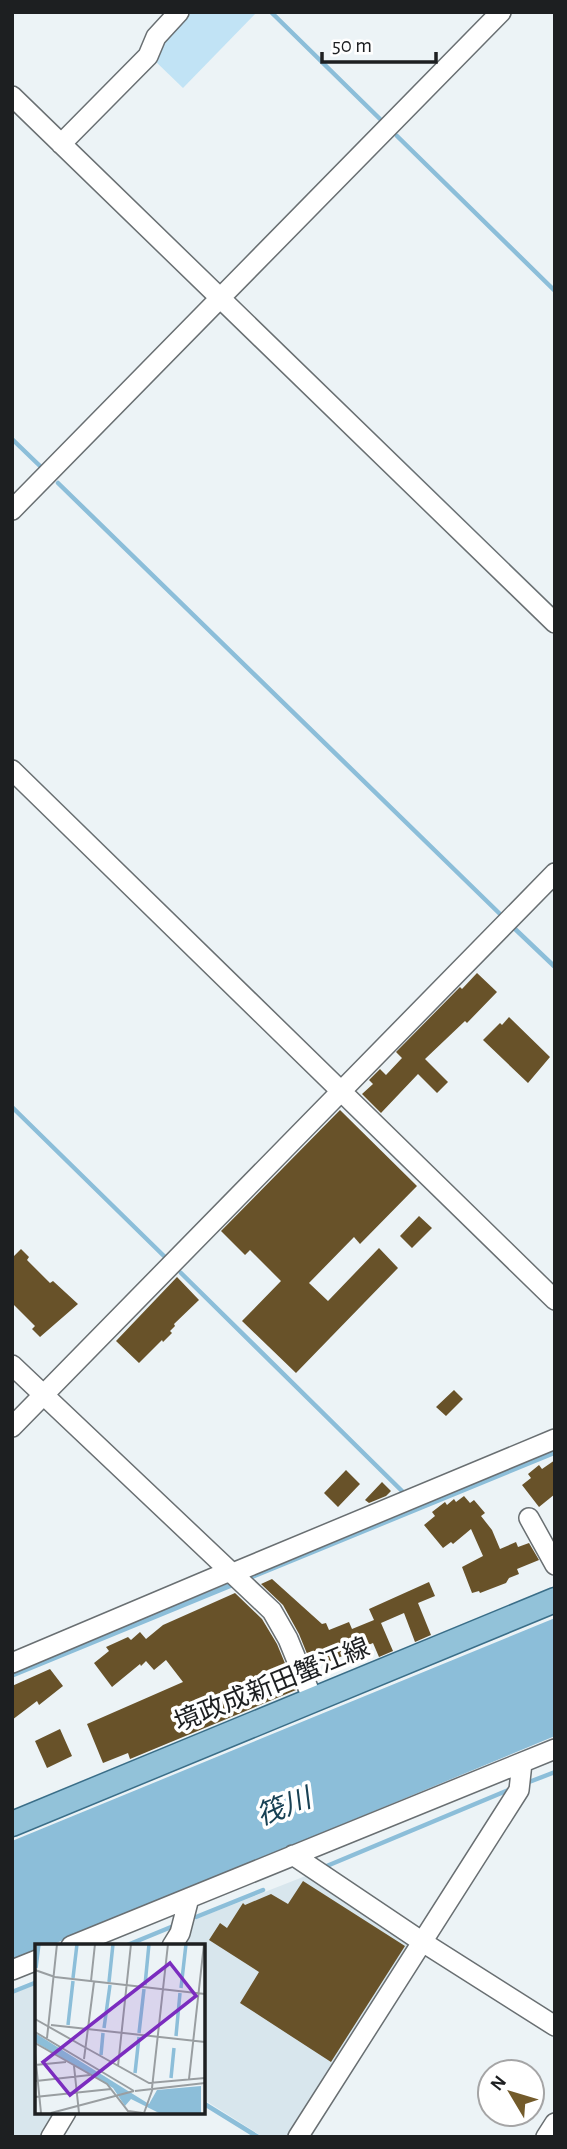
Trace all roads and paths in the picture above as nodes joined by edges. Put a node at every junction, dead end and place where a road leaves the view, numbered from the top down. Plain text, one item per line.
1 (179, 12) edge
2 (501, 12) edge
3 (12, 96) edge
4 (61, 144) junction
5 (220, 298) junction
6 (12, 510) edge
7 (555, 623) edge
8 (12, 770) edge
9 (555, 873) edge
10 (342, 1092) junction
11 (555, 1300) edge
12 (12, 1365) edge
13 (44, 1395) junction
14 (12, 1427) edge
15 (555, 1439) edge
16 (529, 1518) dead end
17 (555, 1565) edge
18 (236, 1576) junction
19 (555, 1600) edge
20 (12, 1663) edge
21 (313, 1700) junction
22 (555, 1749) edge
23 (522, 1763) junction
24 (12, 1824) edge
25 (293, 1855) junction
26 (190, 1898) junction
27 (421, 1941) junction
28 (76, 1944) edge
29 (173, 1944) edge
30 (35, 1961) edge
31 (12, 1970) edge
32 (555, 2026) edge
33 (65, 2114) edge
34 (555, 2123) edge
35 (51, 2137) edge
36 (298, 2137) edge
37 (546, 2137) edge

1 - 4 street
2 - 5 street
3 - 4 street
4 - 5 street
5 - 6 street
5 - 7 street
8 - 10 street
9 - 10 street
10 - 11 street
10 - 13 street
12 - 13 street
13 - 14 street
13 - 18 street
15 - 18 street
16 - 17 street
18 - 20 street
18 - 21 street
19 - 21 main road, 境政成新田蟹江線
21 - 24 main road, 境政成新田蟹江線
22 - 23 street
23 - 25 street
23 - 27 street
25 - 26 street
25 - 27 street
26 - 28 street
26 - 29 street
27 - 32 street
27 - 36 street
30 - 31 street
33 - 35 street
34 - 37 street

